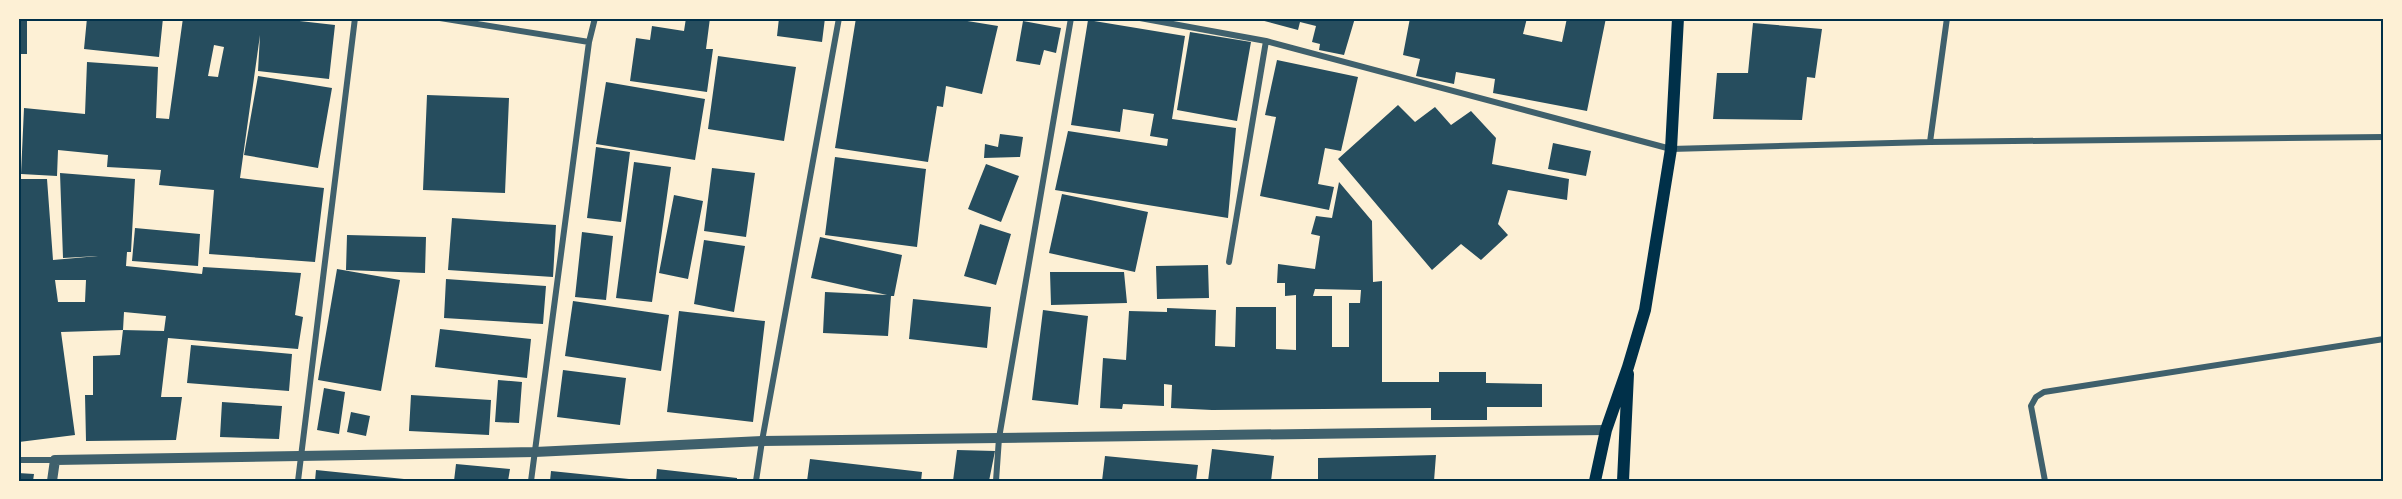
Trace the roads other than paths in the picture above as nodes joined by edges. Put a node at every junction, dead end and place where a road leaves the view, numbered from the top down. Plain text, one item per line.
1 (355, 18) edge
2 (440, 18) edge
3 (596, 18) edge
4 (838, 18) edge
5 (1071, 18) edge
6 (1140, 18) edge
7 (1678, 18) edge
8 (1947, 18) edge
9 (1266, 41) junction
10 (589, 42) junction
11 (2384, 137) edge
12 (1930, 142) junction
13 (1671, 149) junction
14 (1229, 262) dead end
15 (2384, 339) edge
16 (1628, 367) junction
17 (1606, 429) junction
18 (999, 438) junction
19 (762, 441) junction
20 (535, 452) junction
21 (301, 454) junction
22 (18, 460) edge
23 (55, 460) junction
24 (52, 481) edge
25 (298, 481) edge
26 (531, 481) edge
27 (756, 481) edge
28 (996, 481) edge
29 (1595, 481) edge
30 (1623, 481) edge
31 (2045, 481) edge

1 - 21 street
2 - 10 street
3 - 10 street
4 - 19 street
5 - 18 street
6 - 9 street
7 - 13 main road
8 - 12 street
9 - 13 street
9 - 14 street
10 - 20 street
11 - 12 street
12 - 13 street
13 - 16 main road
15 - 31 street
16 - 17 main road
16 - 30 main road
17 - 18 street
17 - 29 main road
18 - 19 street
18 - 28 street
19 - 20 street
19 - 27 street
20 - 21 street
20 - 26 street
21 - 23 street
21 - 25 street
22 - 23 street
23 - 24 street

